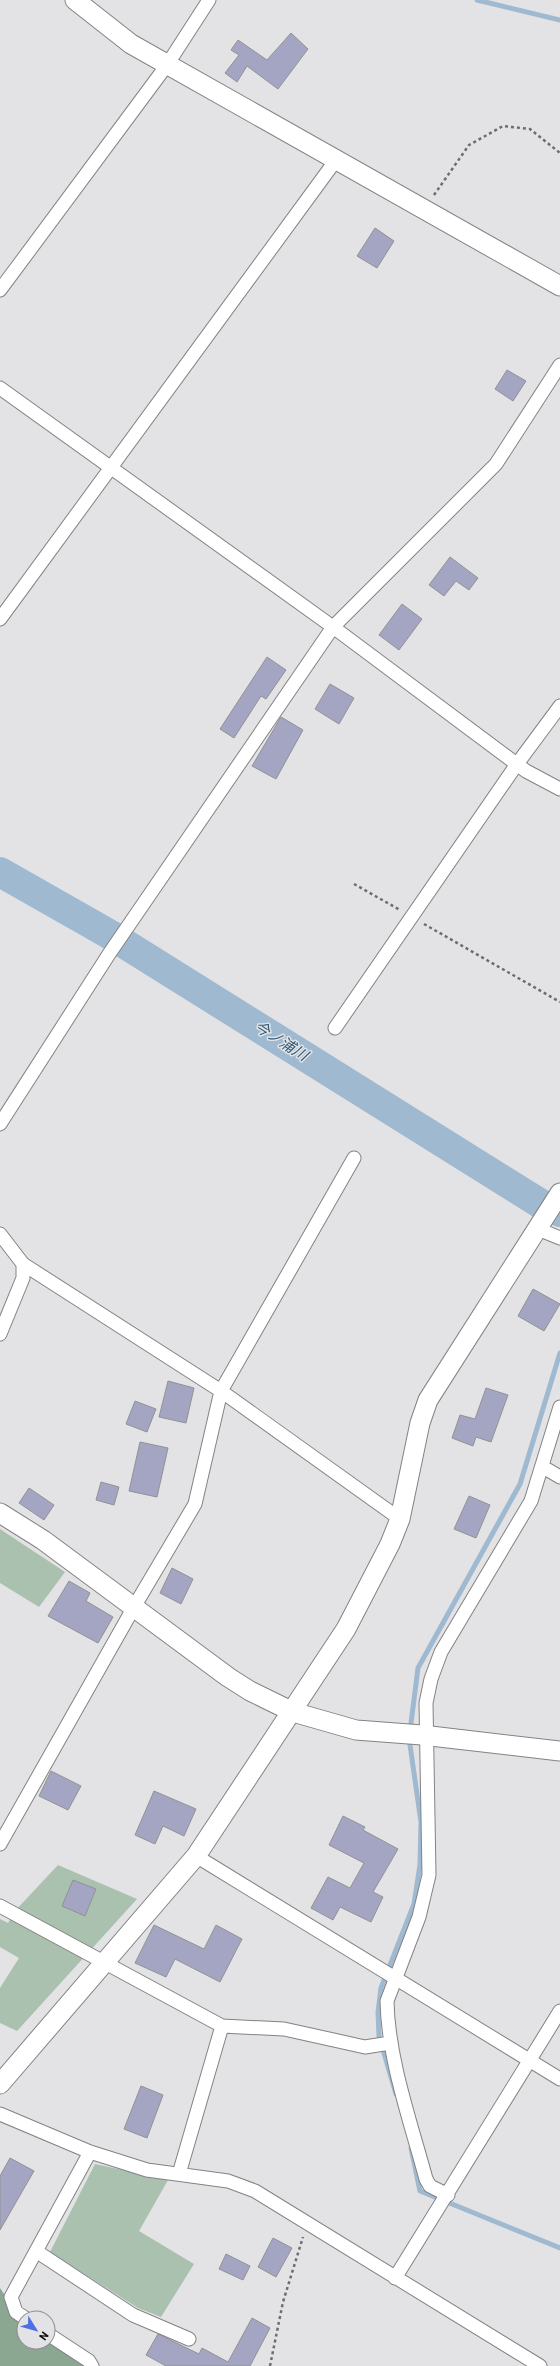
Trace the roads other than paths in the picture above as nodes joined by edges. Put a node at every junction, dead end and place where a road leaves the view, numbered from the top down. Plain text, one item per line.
1 (75, 0) edge
2 (209, 0) edge
3 (167, 65) junction
4 (336, 160) junction
5 (560, 286) edge
6 (0, 290) edge
7 (560, 365) edge
8 (0, 388) edge
9 (109, 468) junction
10 (0, 619) edge
11 (333, 627) junction
12 (560, 706) edge
13 (517, 764) junction
14 (560, 789) edge
15 (335, 1028) dead end
16 (0, 1124) edge
17 (354, 1158) dead end
18 (560, 1193) edge
19 (538, 1229) junction
20 (0, 1234) edge
21 (560, 1238) edge
22 (23, 1264) junction
23 (0, 1334) edge
24 (221, 1391) junction
25 (560, 1407) edge
26 (543, 1467) junction
27 (560, 1477) edge
28 (0, 1512) edge
29 (400, 1518) junction
30 (134, 1607) junction
31 (293, 1712) junction
32 (428, 1736) junction
33 (560, 1751) edge
34 (0, 1844) edge
35 (196, 1856) junction
36 (0, 1906) edge
37 (104, 1962) junction
38 (397, 1978) junction
39 (560, 2011) edge
40 (222, 2026) junction
41 (390, 2043) junction
42 (530, 2059) junction
43 (560, 2079) edge
44 (0, 2084) edge
45 (0, 2114) edge
46 (90, 2152) junction
47 (179, 2174) junction
48 (448, 2194) junction
49 (36, 2251) junction
50 (395, 2278) junction
51 (16, 2312) edge
52 (56, 2339) edge
53 (189, 2339) dead end
54 (92, 2366) edge
55 (540, 2366) edge

1 - 3 street
2 - 3 street
3 - 4 street
3 - 6 street
4 - 5 street
4 - 9 street
7 - 11 street
8 - 9 street
9 - 10 street
9 - 11 street
11 - 13 street
11 - 16 street
12 - 13 street
13 - 14 street
13 - 15 street
17 - 24 street
18 - 19 street
19 - 21 street
19 - 29 street
20 - 22 street
22 - 23 street
22 - 24 street
24 - 29 street
24 - 30 street
25 - 26 street
26 - 27 street
26 - 32 street
28 - 30 street
29 - 31 street
30 - 31 street
30 - 34 street
31 - 32 street
31 - 35 street
32 - 33 street
32 - 38 street
35 - 37 street
35 - 38 street
36 - 37 street
37 - 40 street
37 - 44 street
38 - 41 street
38 - 42 street
39 - 42 street
40 - 41 street
40 - 47 street
41 - 48 street
42 - 43 street
42 - 48 street
45 - 46 street
46 - 47 street
46 - 49 street
47 - 50 street
48 - 50 street
49 - 51 street
49 - 53 street
50 - 55 street
52 - 54 street

